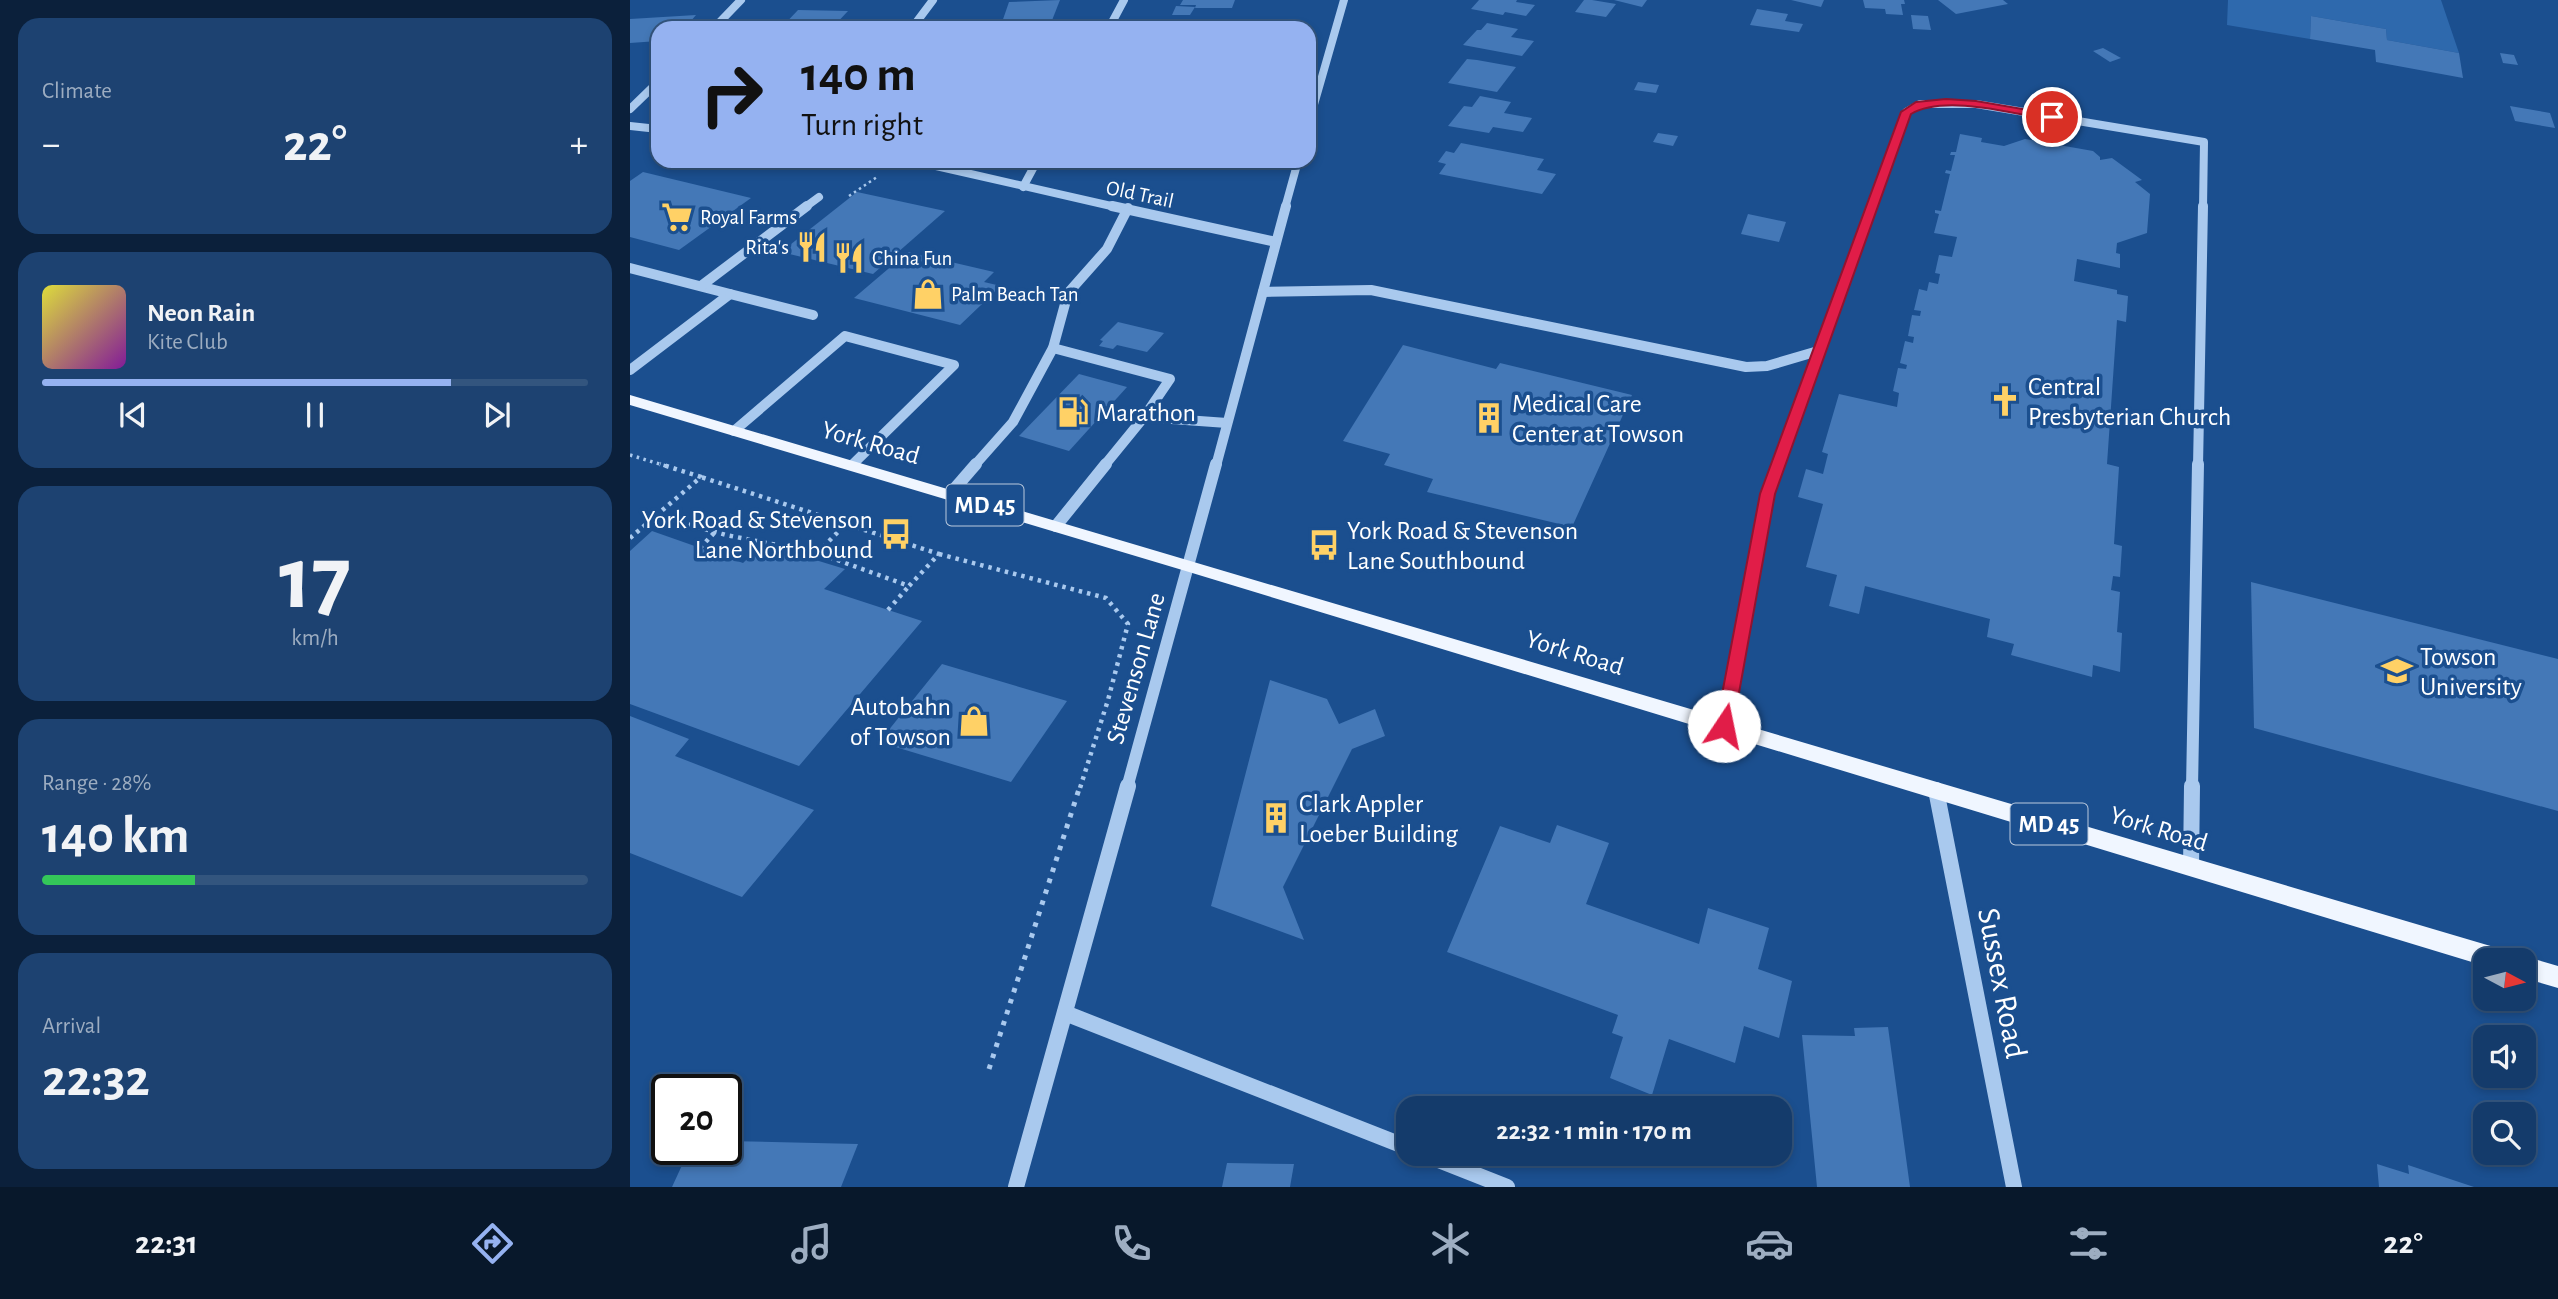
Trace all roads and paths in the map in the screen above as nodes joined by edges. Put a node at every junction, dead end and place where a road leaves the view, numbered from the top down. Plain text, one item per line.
1 (741, 0) edge
2 (933, 0) edge
3 (1124, 0) edge
4 (1344, 0) edge
5 (721, 21) edge
6 (917, 21) edge
7 (1113, 21) edge
8 (651, 89) edge
9 (1316, 98) edge
10 (630, 109) edge
11 (630, 126) edge
12 (651, 128) edge
13 (943, 168) edge
14 (1033, 168) edge
15 (1296, 168) edge
16 (877, 177) dead end
17 (1023, 187) junction
18 (819, 197) dead end
19 (840, 202) dead end
20 (1128, 208) junction
21 (1276, 243) junction
22 (630, 268) edge
23 (701, 286) junction
24 (1263, 292) junction
25 (730, 294) junction
26 (813, 315) dead end
27 (1054, 348) junction
28 (1818, 351) junction
29 (630, 370) edge
30 (630, 400) edge
31 (1144, 418) junction
32 (1227, 423) junction
33 (734, 431) junction
34 (630, 455) edge
35 (852, 465) junction
36 (701, 477) junction
37 (950, 495) junction
38 (656, 515) junction
39 (846, 524) junction
40 (1056, 526) junction
41 (715, 532) junction
42 (630, 538) edge
43 (701, 548) dead end
44 (818, 553) junction
45 (939, 554) junction
46 (811, 559) dead end
47 (1189, 565) junction
48 (909, 586) junction
49 (888, 610) dead end
50 (1724, 726) junction
51 (1937, 790) junction
52 (2191, 866) junction
53 (2473, 952) edge
54 (2536, 971) edge
55 (2558, 977) edge
56 (1065, 1013) junction
57 (989, 1069) dead end
58 (1396, 1144) edge
59 (1454, 1166) edge
60 (1016, 1187) edge
61 (1507, 1187) edge
62 (2014, 1187) edge

1 - 5 street
2 - 6 street
3 - 7 street
4 - 9 street
8 - 10 street
11 - 12 street
13 - 17 street, Old Trail
14 - 17 street
15 - 21 street, Stevenson Lane
16 - 19 path
17 - 20 street, Old Trail
18 - 23 street
20 - 21 street, Old Trail
20 - 27 street
21 - 24 street, Stevenson Lane
22 - 23 street
23 - 25 street
24 - 28 street
24 - 32 street, Stevenson Lane
25 - 26 street
25 - 29 street
27 - 31 street
27 - 37 street
28 - 50 street
28 - 52 street
30 - 33 main road, York Road / MD 45
31 - 32 street
31 - 40 street
32 - 47 street, Stevenson Lane
33 - 35 main road, York Road / MD 45
33 - 35 street
34 - 36 path
35 - 37 main road, York Road / MD 45
36 - 38 path
36 - 39 path
37 - 40 main road, York Road / MD 45
38 - 41 path
38 - 42 path
39 - 44 path
39 - 45 path
40 - 47 main road, York Road / MD 45
41 - 43 path
41 - 44 path
44 - 46 path
44 - 48 path
45 - 48 path
45 - 57 path
47 - 50 main road, York Road / MD 45
47 - 56 street, Stevenson Lane
48 - 49 path
50 - 51 main road, York Road / MD 45
51 - 52 main road, York Road / MD 45
51 - 62 street, Sussex Road
52 - 53 main road, York Road / MD 45
54 - 55 main road
56 - 58 street
56 - 60 street, Stevenson Lane
59 - 61 street

